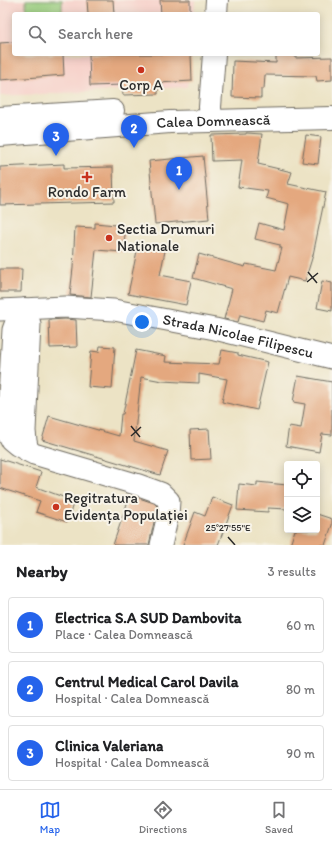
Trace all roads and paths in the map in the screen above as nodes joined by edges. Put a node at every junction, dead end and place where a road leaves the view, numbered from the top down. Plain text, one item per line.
1 (217, 0) edge
2 (216, 12) edge
3 (214, 56) edge
4 (332, 103) edge
5 (211, 107) junction
6 (0, 118) edge
7 (332, 118) edge
8 (0, 135) edge
9 (25, 309) junction
10 (0, 310) edge
11 (332, 358) edge
12 (161, 545) edge

1 - 2 main road
3 - 5 main road
4 - 5 main road
5 - 6 main road, Calea Domnească
5 - 7 main road, Calea Domnească
5 - 8 main road, Calea Domnească
9 - 10 street, Strada Nicolae Filipescu
9 - 11 street, Strada Nicolae Filipescu
9 - 12 street

